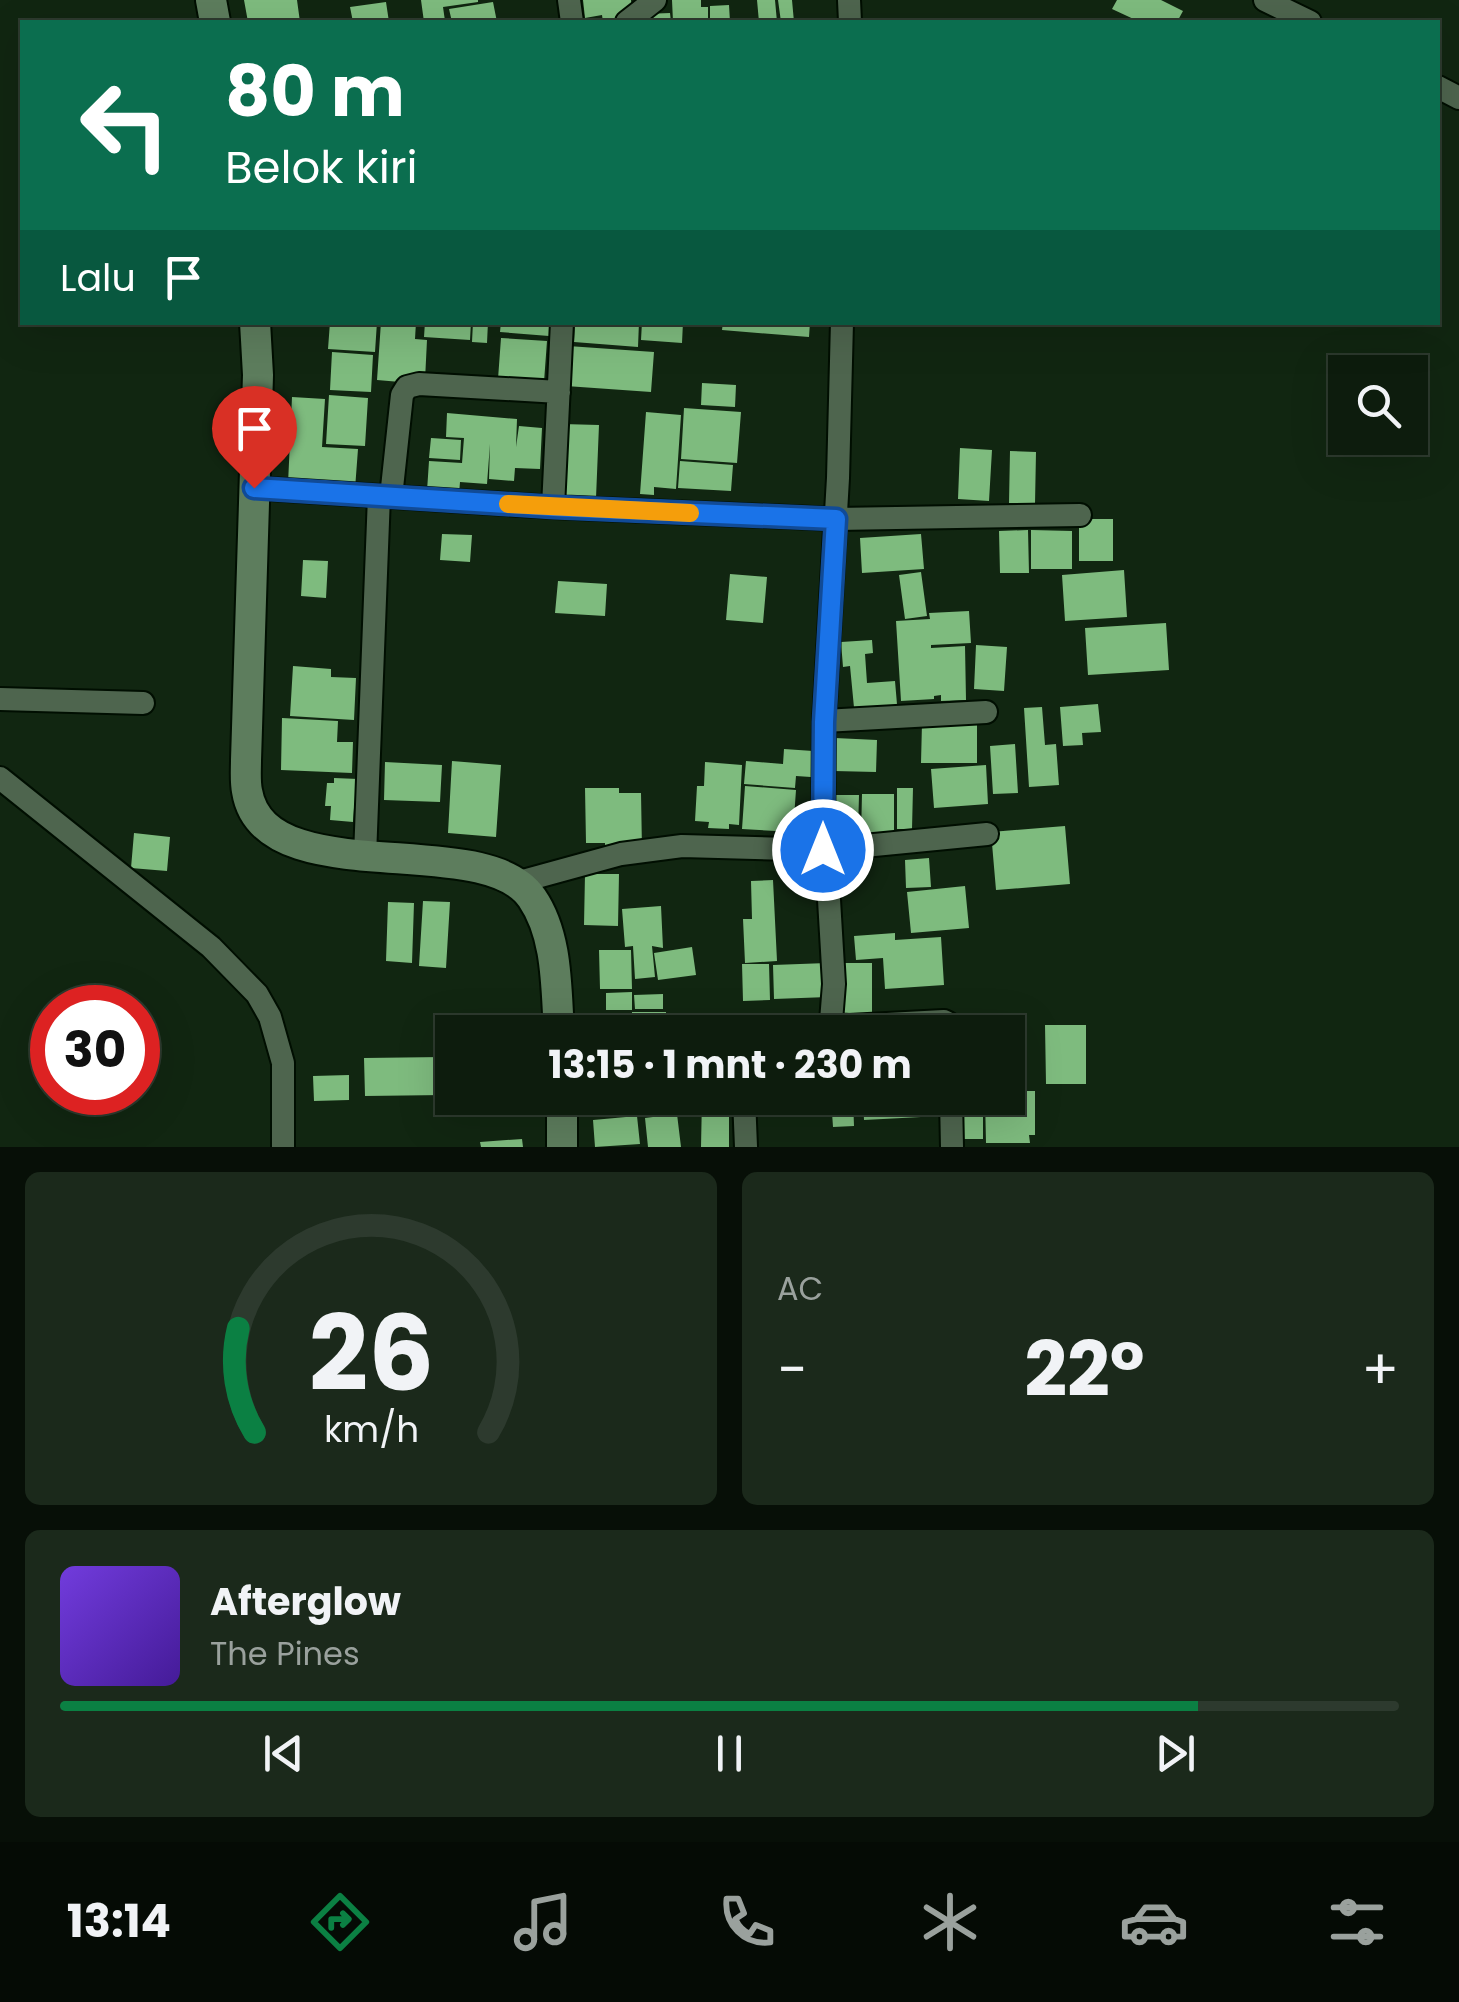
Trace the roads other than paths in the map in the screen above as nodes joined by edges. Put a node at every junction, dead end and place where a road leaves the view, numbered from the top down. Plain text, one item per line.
1 (655, 0) edge
2 (1265, 0) edge
3 (629, 20) edge
4 (1306, 20) edge
5 (255, 325) edge
6 (562, 325) edge
7 (842, 325) edge
8 (558, 392) junction
9 (254, 488) junction
10 (385, 496) junction
11 (554, 507) junction
12 (1080, 515) dead end
13 (836, 519) junction
14 (0, 699) edge
15 (144, 703) dead end
16 (986, 712) dead end
17 (824, 722) junction
18 (0, 778) edge
19 (987, 834) dead end
20 (825, 849) junction
21 (366, 856) junction
22 (519, 882) junction
23 (558, 1015) edge
24 (832, 1015) edge
25 (562, 1115) edge
26 (745, 1115) edge
27 (951, 1115) edge
28 (282, 1147) edge
29 (562, 1147) edge
30 (746, 1147) edge
31 (952, 1147) edge

1 - 3 street
2 - 4 street
5 - 9 main road
6 - 8 street
7 - 13 street
8 - 10 street
8 - 11 street
9 - 10 street
9 - 21 main road
10 - 11 street
10 - 21 street
11 - 13 street
12 - 13 street
13 - 17 street
14 - 15 street
16 - 17 street
17 - 20 street
18 - 28 street
19 - 20 street
20 - 22 street
20 - 24 street
21 - 22 main road
22 - 23 main road
25 - 29 main road
26 - 30 street
27 - 31 street

